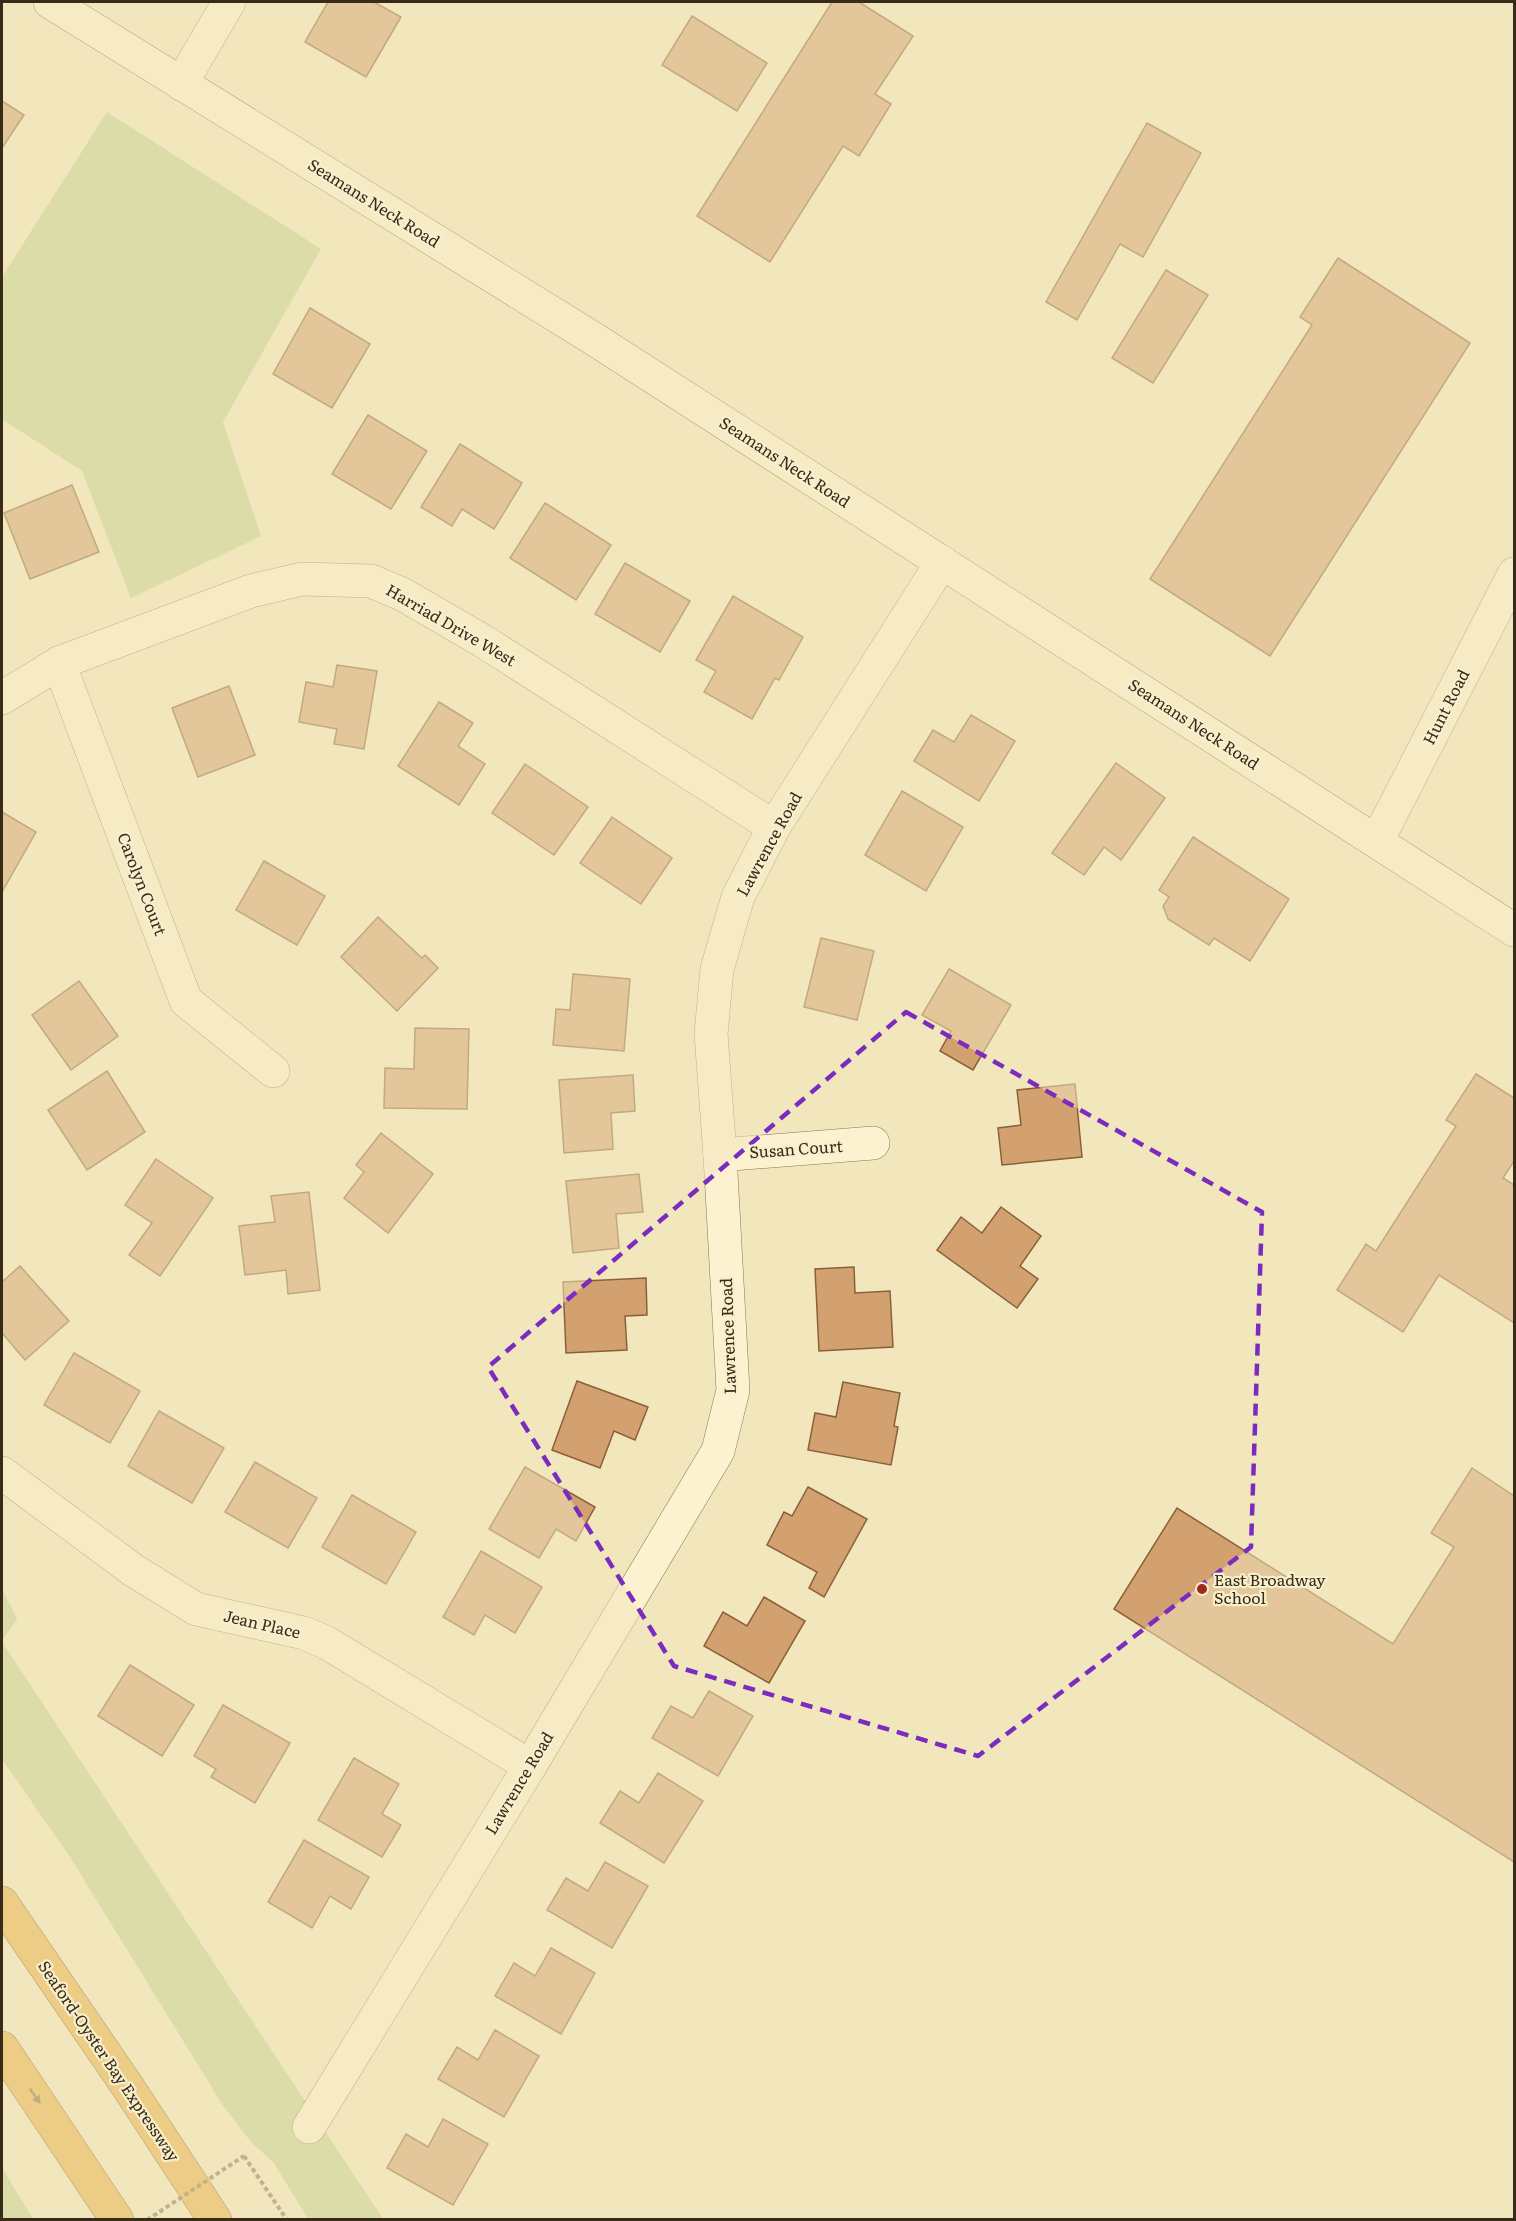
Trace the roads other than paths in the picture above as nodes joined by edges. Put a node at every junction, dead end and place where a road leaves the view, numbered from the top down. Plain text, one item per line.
1 (50, 2) edge
2 (229, 2) edge
3 (181, 84) junction
4 (942, 562) junction
5 (1515, 574) edge
6 (59, 663) junction
7 (2, 698) edge
8 (774, 827) junction
9 (1377, 841) junction
10 (1515, 930) edge
11 (273, 1071) dead end
12 (873, 1143) dead end
13 (720, 1155) junction
14 (2, 1473) edge
15 (530, 1766) junction
16 (2, 1903) edge
17 (2, 2048) edge
18 (309, 2127) dead end
19 (117, 2220) edge
20 (215, 2220) edge

1 - 3 street, Seamans Neck Road
2 - 3 street
3 - 4 street, Seamans Neck Road
4 - 8 street, Lawrence Road
4 - 9 street, Seamans Neck Road
5 - 9 street, Hunt Road
6 - 7 street, Harriad Drive West
6 - 8 street, Harriad Drive West
6 - 11 street, Carolyn Court
8 - 13 street, Lawrence Road
9 - 10 street, Seamans Neck Road
12 - 13 street, Susan Court
13 - 15 street, Lawrence Road
14 - 15 street, Jean Place
15 - 18 street, Lawrence Road
16 - 20 highway, Seaford-Oyster Bay Expressway
17 -> 19 highway

